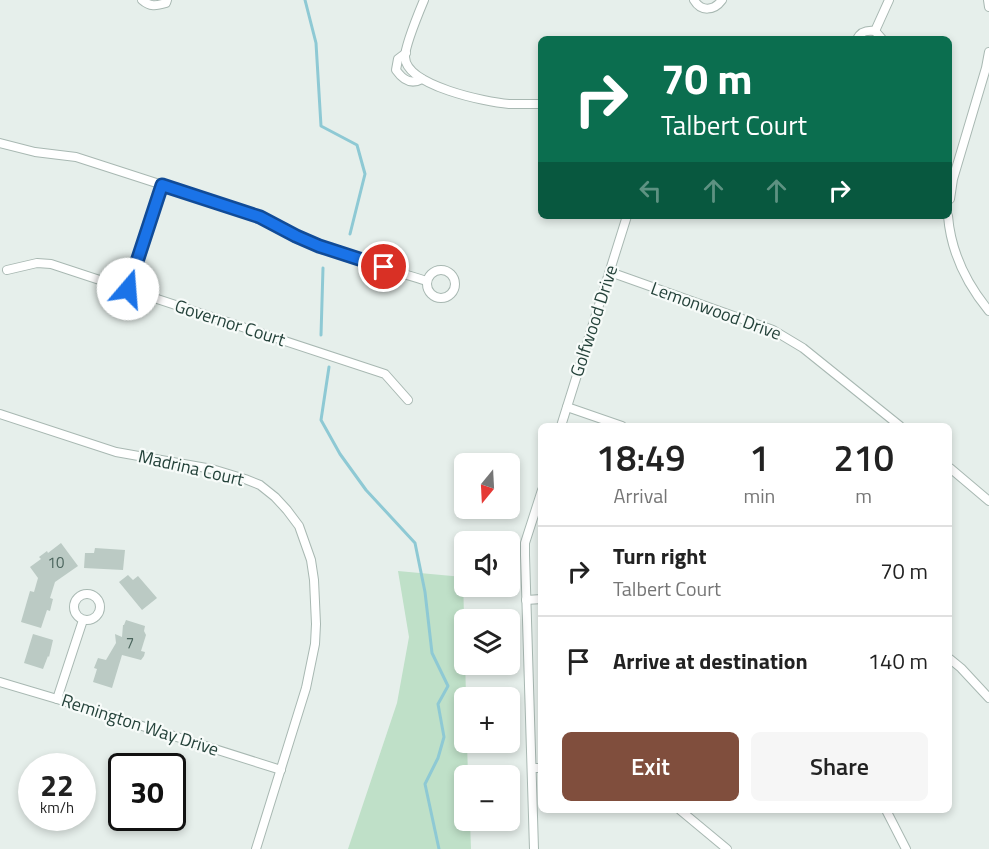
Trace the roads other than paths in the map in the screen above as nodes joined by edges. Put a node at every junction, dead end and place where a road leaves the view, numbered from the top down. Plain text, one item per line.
1 (142, 0) edge
2 (167, 0) edge
3 (424, 0) edge
4 (694, 0) edge
5 (722, 0) edge
6 (889, 0) edge
7 (988, 0) edge
8 (989, 7) edge
9 (875, 31) junction
10 (860, 36) edge
11 (879, 36) edge
12 (989, 52) edge
13 (406, 53) junction
14 (422, 79) junction
15 (538, 104) edge
16 (0, 143) edge
17 (162, 185) junction
18 (952, 186) edge
19 (626, 219) edge
20 (948, 219) edge
21 (7, 270) dead end
22 (610, 272) junction
23 (427, 281) dead end
24 (128, 289) junction
25 (989, 311) edge
26 (408, 400) dead end
27 (567, 407) junction
28 (0, 414) edge
29 (562, 423) edge
30 (613, 423) edge
31 (896, 423) edge
32 (952, 470) edge
33 (989, 501) edge
34 (538, 502) edge
35 (538, 599) edge
36 (526, 600) junction
37 (83, 620) dead end
38 (952, 661) edge
39 (0, 682) edge
40 (989, 698) edge
41 (57, 699) junction
42 (537, 768) edge
43 (280, 770) junction
44 (684, 813) edge
45 (888, 813) edge
46 (256, 849) edge
47 (534, 849) edge
48 (727, 849) edge
49 (906, 849) edge

1 - 2 street
3 - 13 street
4 - 5 street
6 - 9 street
7 - 8 street
9 - 10 street
9 - 11 street
12 - 18 street
13 - 14 street
13 - 14 street
14 - 15 street
16 - 17 street
17 - 23 street
17 - 24 street
19 - 22 street, Golfwood Drive
20 - 25 street
21 - 24 street, Governor Court
22 - 27 street, Golfwood Drive
22 - 31 street, Lemonwood Drive
24 - 26 street, Governor Court
27 - 29 street, Golfwood Drive
27 - 30 street
28 - 43 street, Madrina Court
32 - 33 street
34 - 36 street
35 - 36 street
36 - 42 street
37 - 41 street
38 - 40 street
39 - 41 street, Remington Way Drive
41 - 43 street, Remington Way Drive
42 - 47 street
43 - 46 street, Madrina Court
44 - 48 street
45 - 49 street

